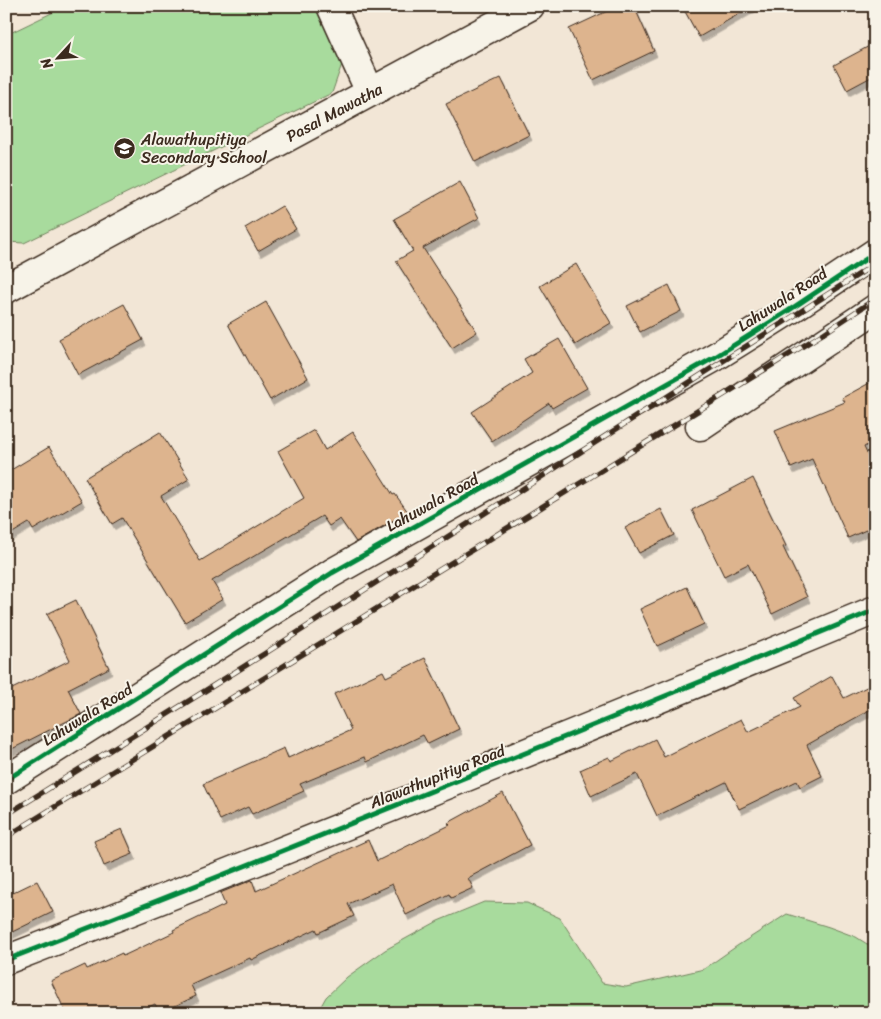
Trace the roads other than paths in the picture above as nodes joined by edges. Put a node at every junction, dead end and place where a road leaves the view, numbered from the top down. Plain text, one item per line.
1 (331, 6) edge
2 (530, 6) edge
3 (370, 92) junction
4 (875, 253) edge
5 (6, 288) edge
6 (875, 310) edge
7 (700, 426) dead end
8 (875, 610) edge
9 (6, 780) edge
10 (6, 960) edge

1 - 3 street
2 - 3 street, Pasal Mawatha
3 - 5 street, Pasal Mawatha
4 - 9 street, Lahuwala Road
6 - 7 street
8 - 10 street, Alawathupitiya Road

